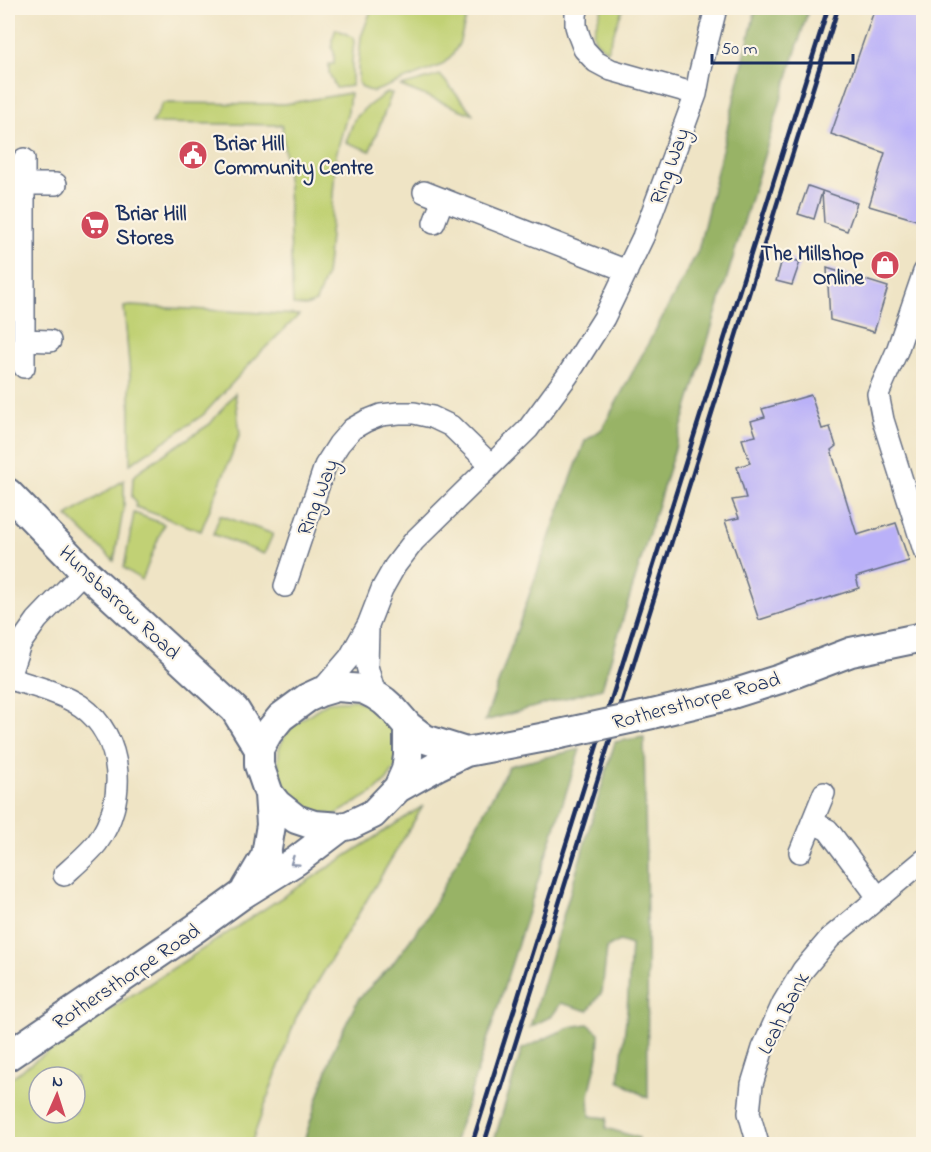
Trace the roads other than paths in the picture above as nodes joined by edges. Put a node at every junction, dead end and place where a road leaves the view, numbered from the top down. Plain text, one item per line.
1 (578, 8) edge
2 (716, 8) edge
3 (696, 94) junction
4 (24, 159) dead end
5 (24, 184) junction
6 (56, 184) dead end
7 (434, 223) dead end
8 (627, 271) junction
9 (924, 272) edge
10 (16, 276) edge
11 (24, 340) junction
12 (50, 341) dead end
13 (24, 367) dead end
14 (491, 465) junction
15 (8, 493) edge
16 (924, 550) edge
17 (84, 571) junction
18 (285, 586) dead end
19 (924, 624) edge
20 (368, 625) junction
21 (923, 638) edge
22 (8, 679) edge
23 (320, 692) junction
24 (375, 695) junction
25 (235, 710) junction
26 (281, 717) junction
27 (408, 726) junction
28 (259, 749) junction
29 (466, 752) junction
30 (398, 789) junction
31 (824, 793) dead end
32 (269, 794) junction
33 (812, 822) junction
34 (341, 827) junction
35 (800, 852) dead end
36 (924, 860) edge
37 (64, 875) dead end
38 (243, 894) junction
39 (878, 897) junction
40 (8, 1056) edge
41 (758, 1144) edge

1 - 3 street
2 - 3 street, Ring Way
3 - 8 street, Ring Way
4 - 5 street
5 - 6 street
5 - 10 street
7 - 8 street
8 - 14 street, Ring Way
9 - 16 street
10 - 11 street
11 - 12 street
11 - 13 street
14 - 18 street, Ring Way
14 - 20 street, Ring Way
15 - 17 street, Hunsbarrow Road
17 - 22 street
17 - 25 street, Hunsbarrow Road
19 - 21 street, Rothersthorpe Road
20 - 23 street
20 - 24 street
21 - 29 street, Rothersthorpe Road, bridge
22 - 37 street
23 - 24 street
23 - 26 street
24 - 27 street
25 - 26 street
25 - 28 street, Hunsbarrow Road
26 - 28 street
27 - 29 street
27 - 30 street, Rothersthorpe Road
28 - 32 street, Rothersthorpe Road
29 - 30 street
30 - 34 street, Rothersthorpe Road
31 - 33 street
32 - 34 street, Rothersthorpe Road
32 - 38 street, Rothersthorpe Road
33 - 35 street
33 - 39 street
34 -> 38 street, Rothersthorpe Road
36 - 39 street, Leah Bank
38 - 40 street, Rothersthorpe Road
39 - 41 street, Leah Bank

